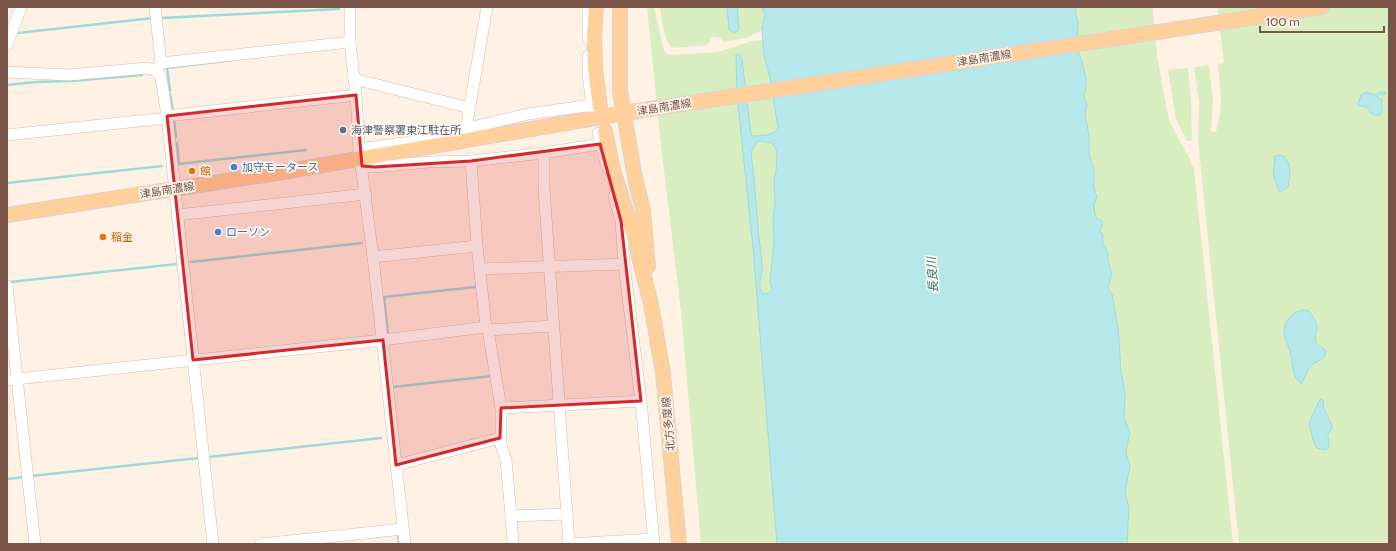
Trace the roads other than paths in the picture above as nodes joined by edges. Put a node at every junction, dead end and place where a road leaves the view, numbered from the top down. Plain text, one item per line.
1 (21, 7) edge
2 (155, 7) edge
3 (350, 7) edge
4 (487, 7) edge
5 (588, 7) edge
6 (596, 7) edge
7 (620, 7) edge
8 (1322, 7) edge
9 (350, 42) junction
10 (7, 45) edge
11 (159, 67) junction
12 (7, 72) edge
13 (354, 79) junction
14 (356, 95) junction
15 (470, 108) junction
16 (596, 110) junction
17 (624, 113) junction
18 (167, 117) junction
19 (466, 129) junction
20 (7, 135) edge
21 (601, 136) junction
22 (544, 153) junction
23 (361, 157) junction
24 (471, 161) junction
25 (174, 189) junction
26 (366, 194) junction
27 (7, 215) edge
28 (177, 215) junction
29 (477, 246) junction
30 (373, 257) junction
31 (624, 264) junction
32 (550, 267) junction
33 (480, 269) junction
34 (7, 286) edge
35 (651, 304) junction
36 (553, 326) junction
37 (487, 328) junction
38 (382, 340) junction
39 (193, 360) junction
40 (12, 380) edge
41 (641, 401) junction
42 (559, 405) junction
43 (500, 408) junction
44 (500, 438) junction
45 (396, 465) junction
46 (567, 514) junction
47 (511, 516) junction
48 (403, 529) junction
49 (654, 541) edge
50 (35, 544) edge
51 (213, 544) edge
52 (260, 544) edge
53 (405, 544) edge
54 (513, 544) edge
55 (569, 544) edge
56 (679, 544) edge

1 - 10 street
2 - 11 street
3 - 9 street
4 - 15 street
5 - 16 street
6 - 16 main road
7 - 17 main road
8 - 17 main road, 津島南濃線
9 - 11 street
9 - 13 street
11 - 12 street
11 - 18 street
13 - 14 street
13 - 15 street
14 - 18 street
14 - 23 street
15 - 19 street
16 - 19 street
17 - 23 main road, 津島南濃線
17 - 35 main road
18 - 20 street
18 - 25 street
19 - 23 street
21 - 22 street
21 - 31 street
21 - 35 main road
22 - 24 street
22 - 32 street
23 - 24 street
23 - 25 main road, 津島南濃線
23 - 26 street
24 - 29 street
25 - 27 main road, 津島南濃線
25 - 28 street
26 - 28 street
26 - 30 street
28 - 39 street
29 - 30 street
29 - 33 street
30 - 38 street
31 - 32 street
31 - 41 street
32 - 33 street
32 - 36 street
33 - 37 street
34 - 40 street
35 - 56 main road, 北方多度線
36 - 37 street
36 - 42 street
37 - 38 street
37 - 43 street
38 - 39 street
38 - 45 street
39 - 40 street
39 - 51 street
40 - 50 street
41 - 42 street
41 - 49 street
42 - 43 street
42 - 46 street
43 - 44 street
44 - 45 street
44 - 47 street
45 - 48 street
46 - 47 street
46 - 55 street
47 - 54 street
48 - 52 street
48 - 53 street
49 - 55 street

